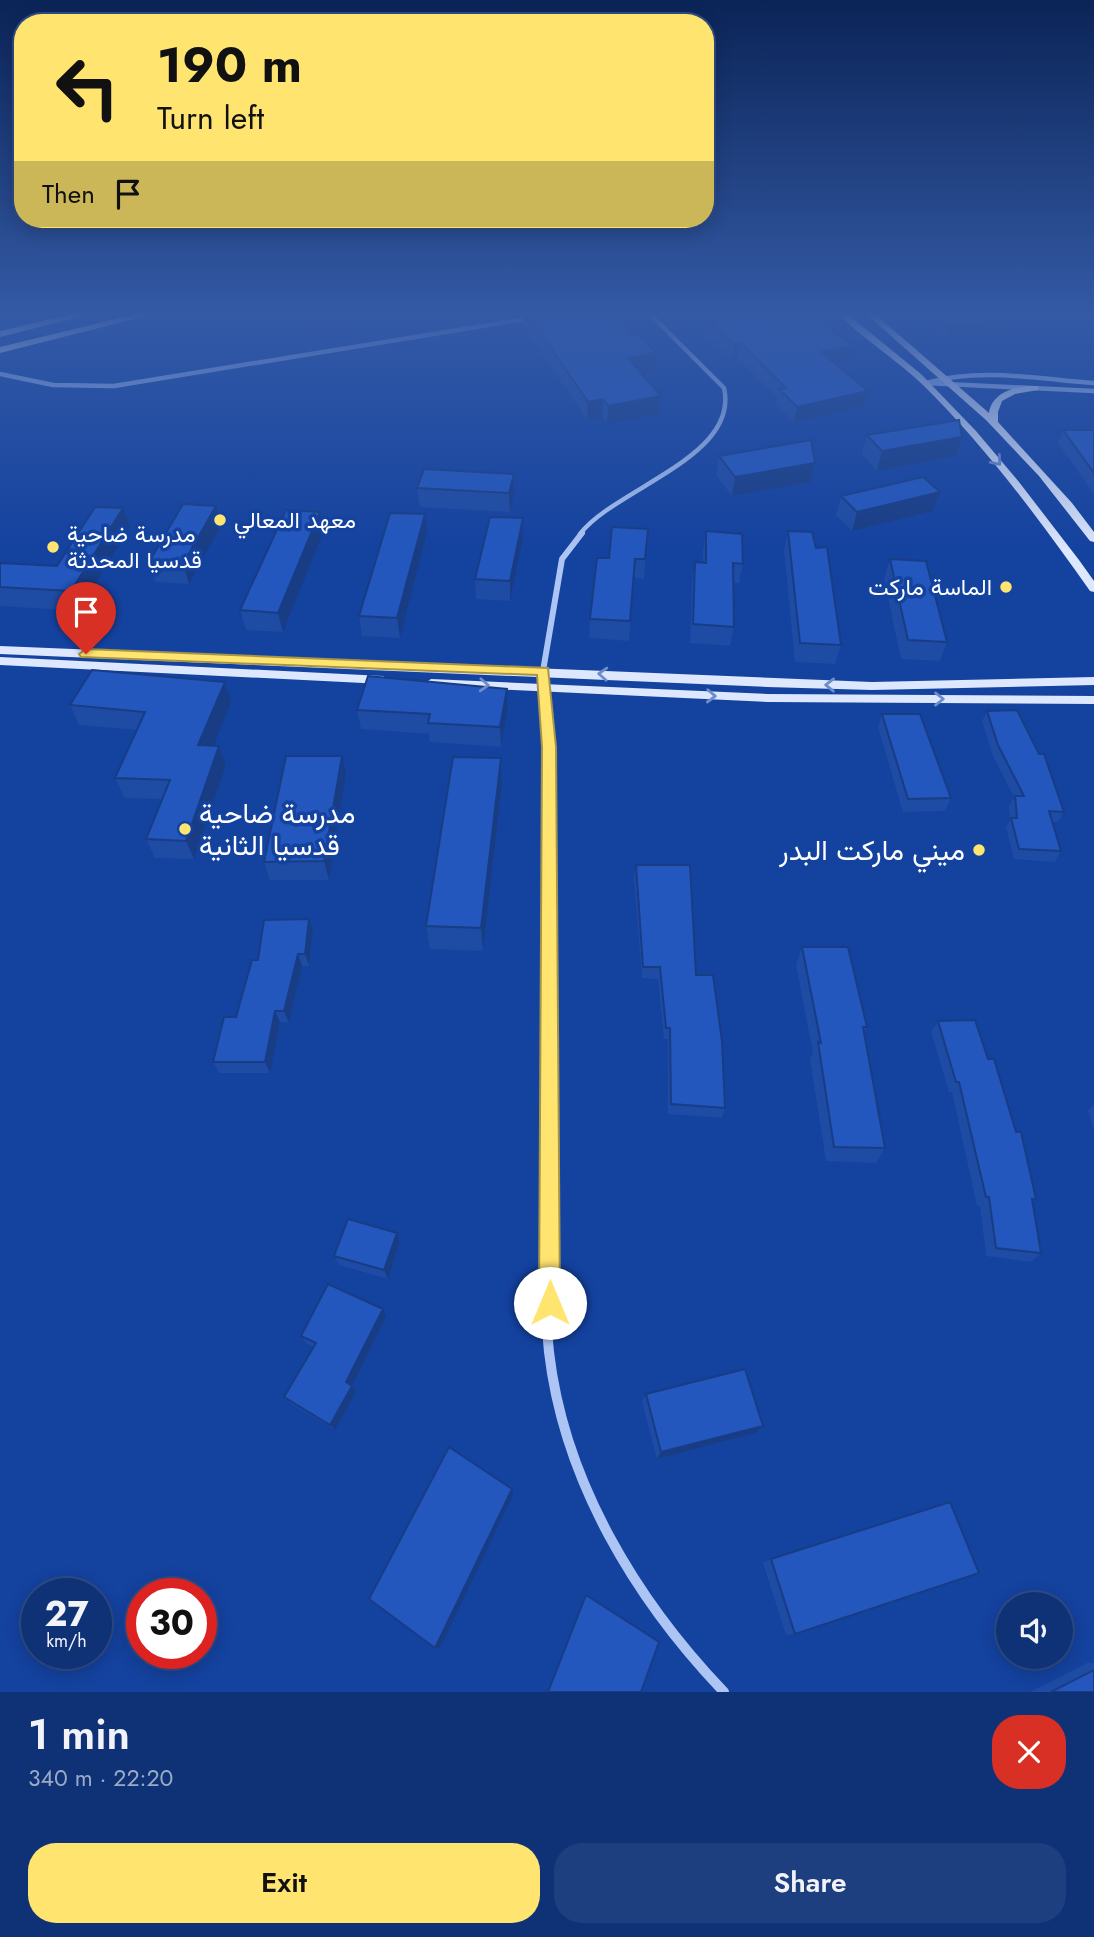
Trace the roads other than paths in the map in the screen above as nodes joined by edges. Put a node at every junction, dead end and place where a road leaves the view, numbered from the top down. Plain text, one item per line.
1 (725, 392) edge
2 (934, 392) edge
3 (964, 392) edge
4 (1019, 392) edge
5 (995, 421) junction
6 (1094, 539) edge
7 (1094, 589) edge
8 (0, 653) edge
9 (543, 671) junction
10 (661, 677) junction
11 (1094, 681) edge
12 (767, 683) junction
13 (1045, 684) junction
14 (545, 688) junction
15 (874, 692) junction
16 (661, 694) junction
17 (768, 698) junction
18 (1054, 699) junction
19 (1094, 700) edge
20 (724, 1692) edge

1 - 9 street
2 -> 7 street
3 - 5 street
4 - 5 street
5 - 6 street
8 - 9 street
8 -> 14 street
10 -> 9 street
9 - 14 street
10 - 12 street
10 - 16 street
11 - 13 street
15 -> 12 street
12 - 17 street
13 - 15 street
13 - 18 street
14 - 16 street
14 - 20 street
15 - 17 street
15 -> 18 street
16 -> 17 street
18 - 19 street

